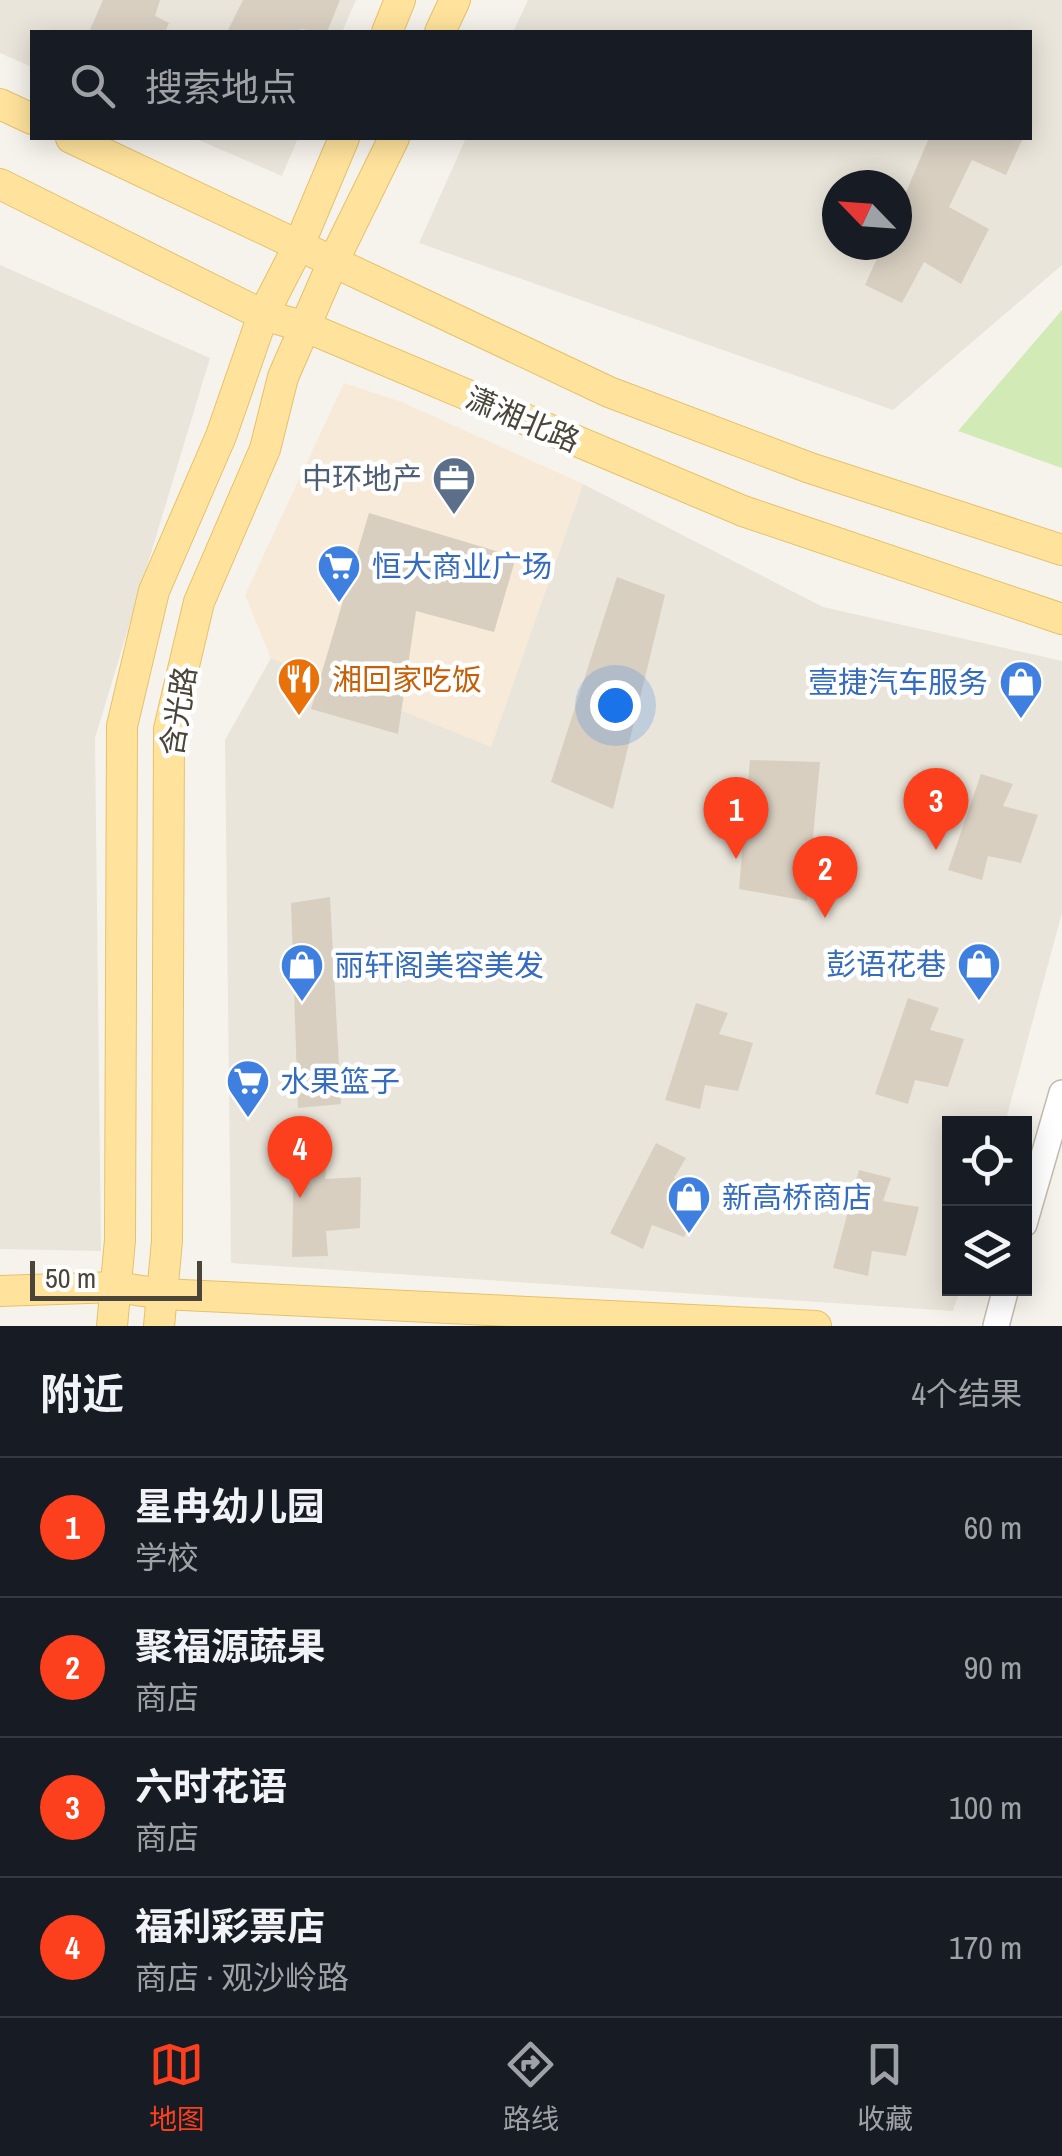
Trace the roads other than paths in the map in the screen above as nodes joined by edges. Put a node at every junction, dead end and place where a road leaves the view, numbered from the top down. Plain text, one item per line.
1 (400, 0) edge
2 (455, 0) edge
3 (388, 30) edge
4 (441, 30) edge
5 (0, 104) edge
6 (30, 118) edge
7 (75, 140) edge
8 (343, 140) edge
9 (393, 140) edge
10 (0, 184) edge
11 (299, 246) junction
12 (333, 262) junction
13 (263, 315) junction
14 (306, 327) junction
15 (1062, 550) edge
16 (1062, 619) edge
17 (1062, 1093) edge
18 (1029, 1206) edge
19 (116, 1287) junction
20 (0, 1291) edge
21 (162, 1294) junction
22 (1004, 1296) edge
23 (112, 1326) edge
24 (159, 1326) edge
25 (816, 1326) edge
26 (996, 1326) edge

1 - 3 main road
2 - 4 main road
5 - 6 main road
7 - 11 main road, 潇湘北路
8 - 11 main road, 含光路
9 - 12 main road, 含光路
10 - 13 main road, 潇湘北路
11 - 12 main road, 潇湘北路
11 - 13 main road, 含光路
12 - 14 main road, 含光路
12 - 15 main road, 潇湘北路
13 - 14 main road, 潇湘北路
13 - 19 main road, 含光路
14 - 16 main road, 潇湘北路
14 - 21 main road, 含光路
17 - 18 street
19 - 20 main road
19 - 21 main road
19 - 23 main road, 含光路
21 - 24 main road, 含光路
21 - 25 main road
22 - 26 street

